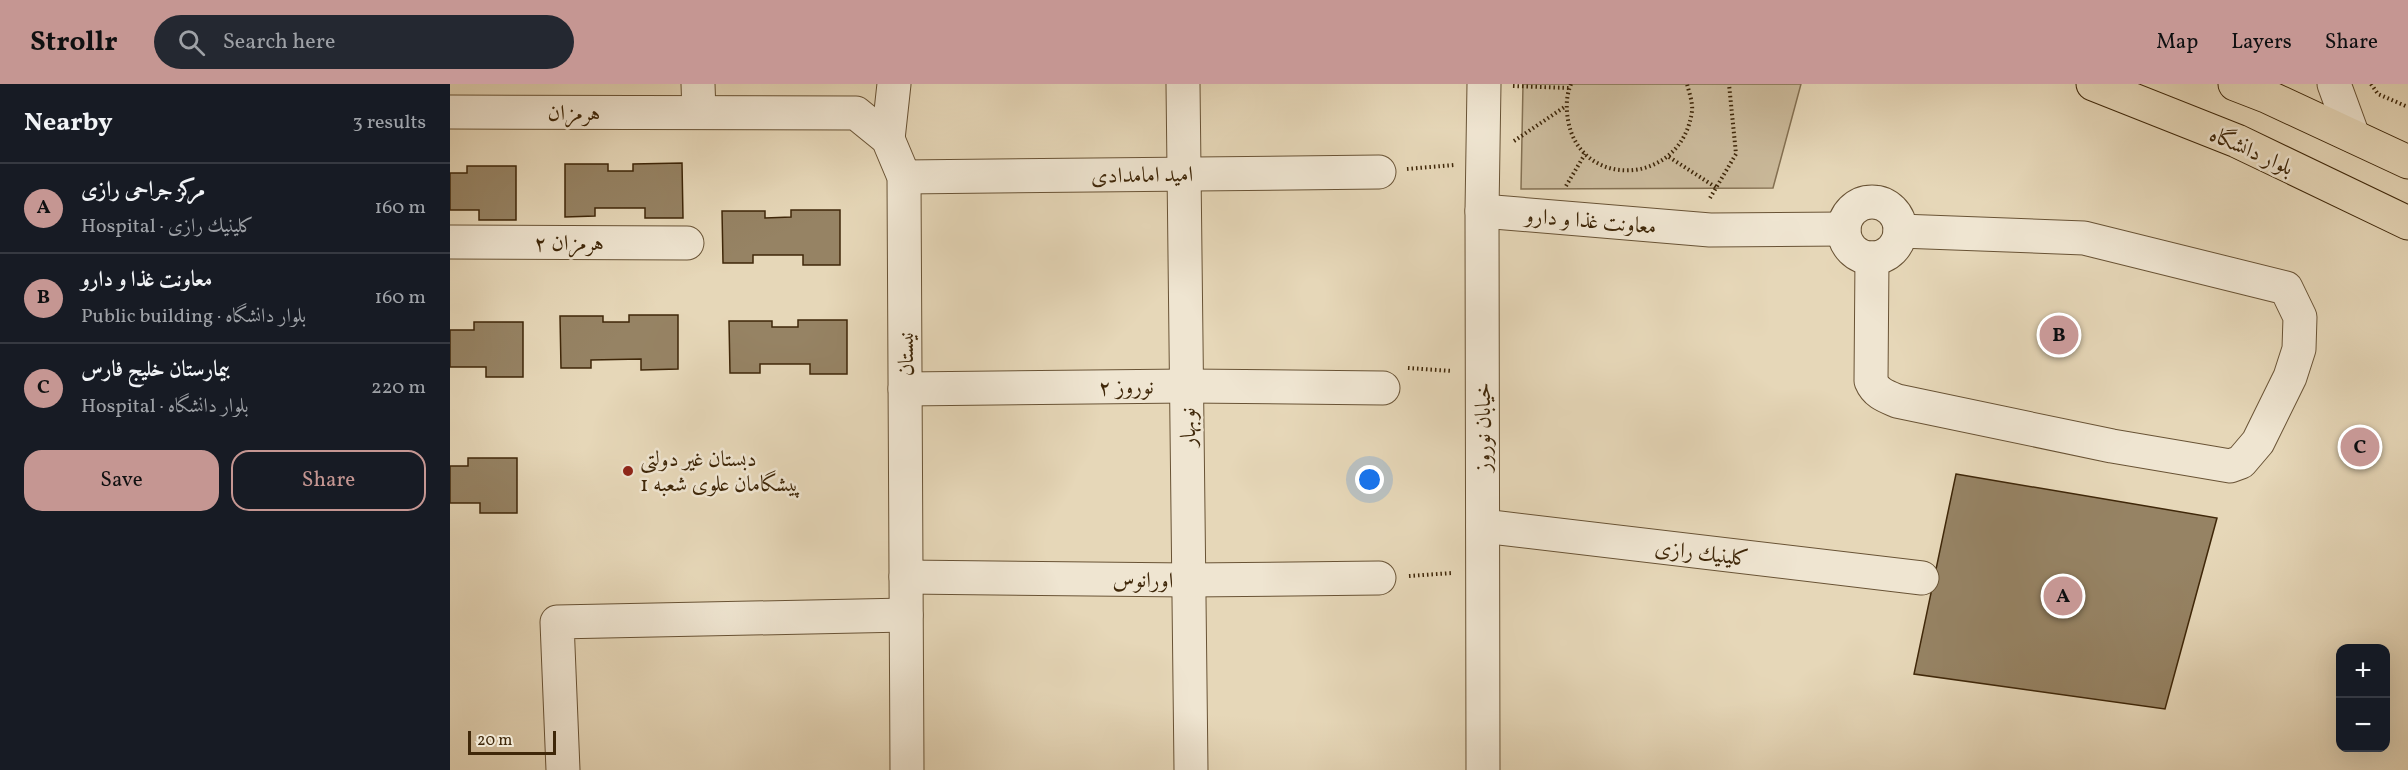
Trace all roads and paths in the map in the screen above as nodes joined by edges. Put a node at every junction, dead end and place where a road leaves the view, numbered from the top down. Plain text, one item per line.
1 (894, 84) edge
2 (1184, 84) edge
3 (1687, 84) edge
4 (1729, 84) edge
5 (2093, 84) edge
6 (2235, 84) edge
7 (2334, 84) edge
8 (2372, 84) edge
9 (1484, 85) edge
10 (1570, 86) edge
11 (698, 98) edge
12 (2408, 107) edge
13 (450, 112) edge
14 (2353, 136) junction
15 (888, 139) junction
16 (1670, 157) junction
17 (2408, 162) edge
18 (1379, 172) dead end
19 (1184, 174) junction
20 (904, 177) junction
21 (1717, 188) junction
22 (1482, 211) junction
23 (2408, 223) edge
24 (1688, 228) junction
25 (1844, 229) junction
26 (1900, 231) junction
27 (450, 242) edge
28 (687, 243) dead end
29 (1872, 258) junction
30 (1482, 372) junction
31 (1187, 386) junction
32 (1383, 388) joint
33 (905, 389) junction
34 (1483, 526) junction
35 (1483, 571) junction
36 (906, 577) junction
37 (1380, 578) joint
38 (1922, 578) dead end
39 (1189, 580) junction
40 (906, 615) junction
41 (563, 770) edge
42 (907, 770) edge
43 (1191, 770) edge
44 (1483, 770) edge

1 - 15 street
2 - 19 street, نوبهار
3 - 16 path
4 - 21 path
5 - 23 main road, بلوار دانشگاه
6 - 14 main road
7 - 14 street
8 - 12 path
9 - 10 path
9 - 22 street, خیابان نوروز
10 - 16 path
11 - 13 street, هرمزان
11 - 15 street, نیستان
14 - 17 main road
15 - 20 street, نیستان
16 - 21 path
18 - 19 street, امید امامدادی
19 - 20 street, امید امامدادی
19 - 31 street, نوبهار
20 - 33 street, نیستان
21 - 24 path
22 - 24 street, معاونت غذا و دارو
22 - 30 street, خیابان نوروز
24 - 25 street, معاونت غذا و دارو
25 - 26 street
25 - 29 street
26 - 29 street
26 - 29 street
27 - 28 street, هرمزان ۲
30 - 32 path
30 - 34 street, خیابان نوروز
31 - 32 street, نوروز ۲
31 - 33 street, نوروز ۲
31 - 39 street, نوبهار
33 - 36 street, نیستان
34 - 35 street, خیابان نوروز
34 - 38 street, كلينيك رازی
35 - 37 path
35 - 44 street, خیابان نوروز
36 - 39 street, اورانوس
36 - 40 street, نیستان
37 - 39 street, اورانوس
39 - 43 street, نوبهار
40 - 41 street
40 - 42 street, نیستان

